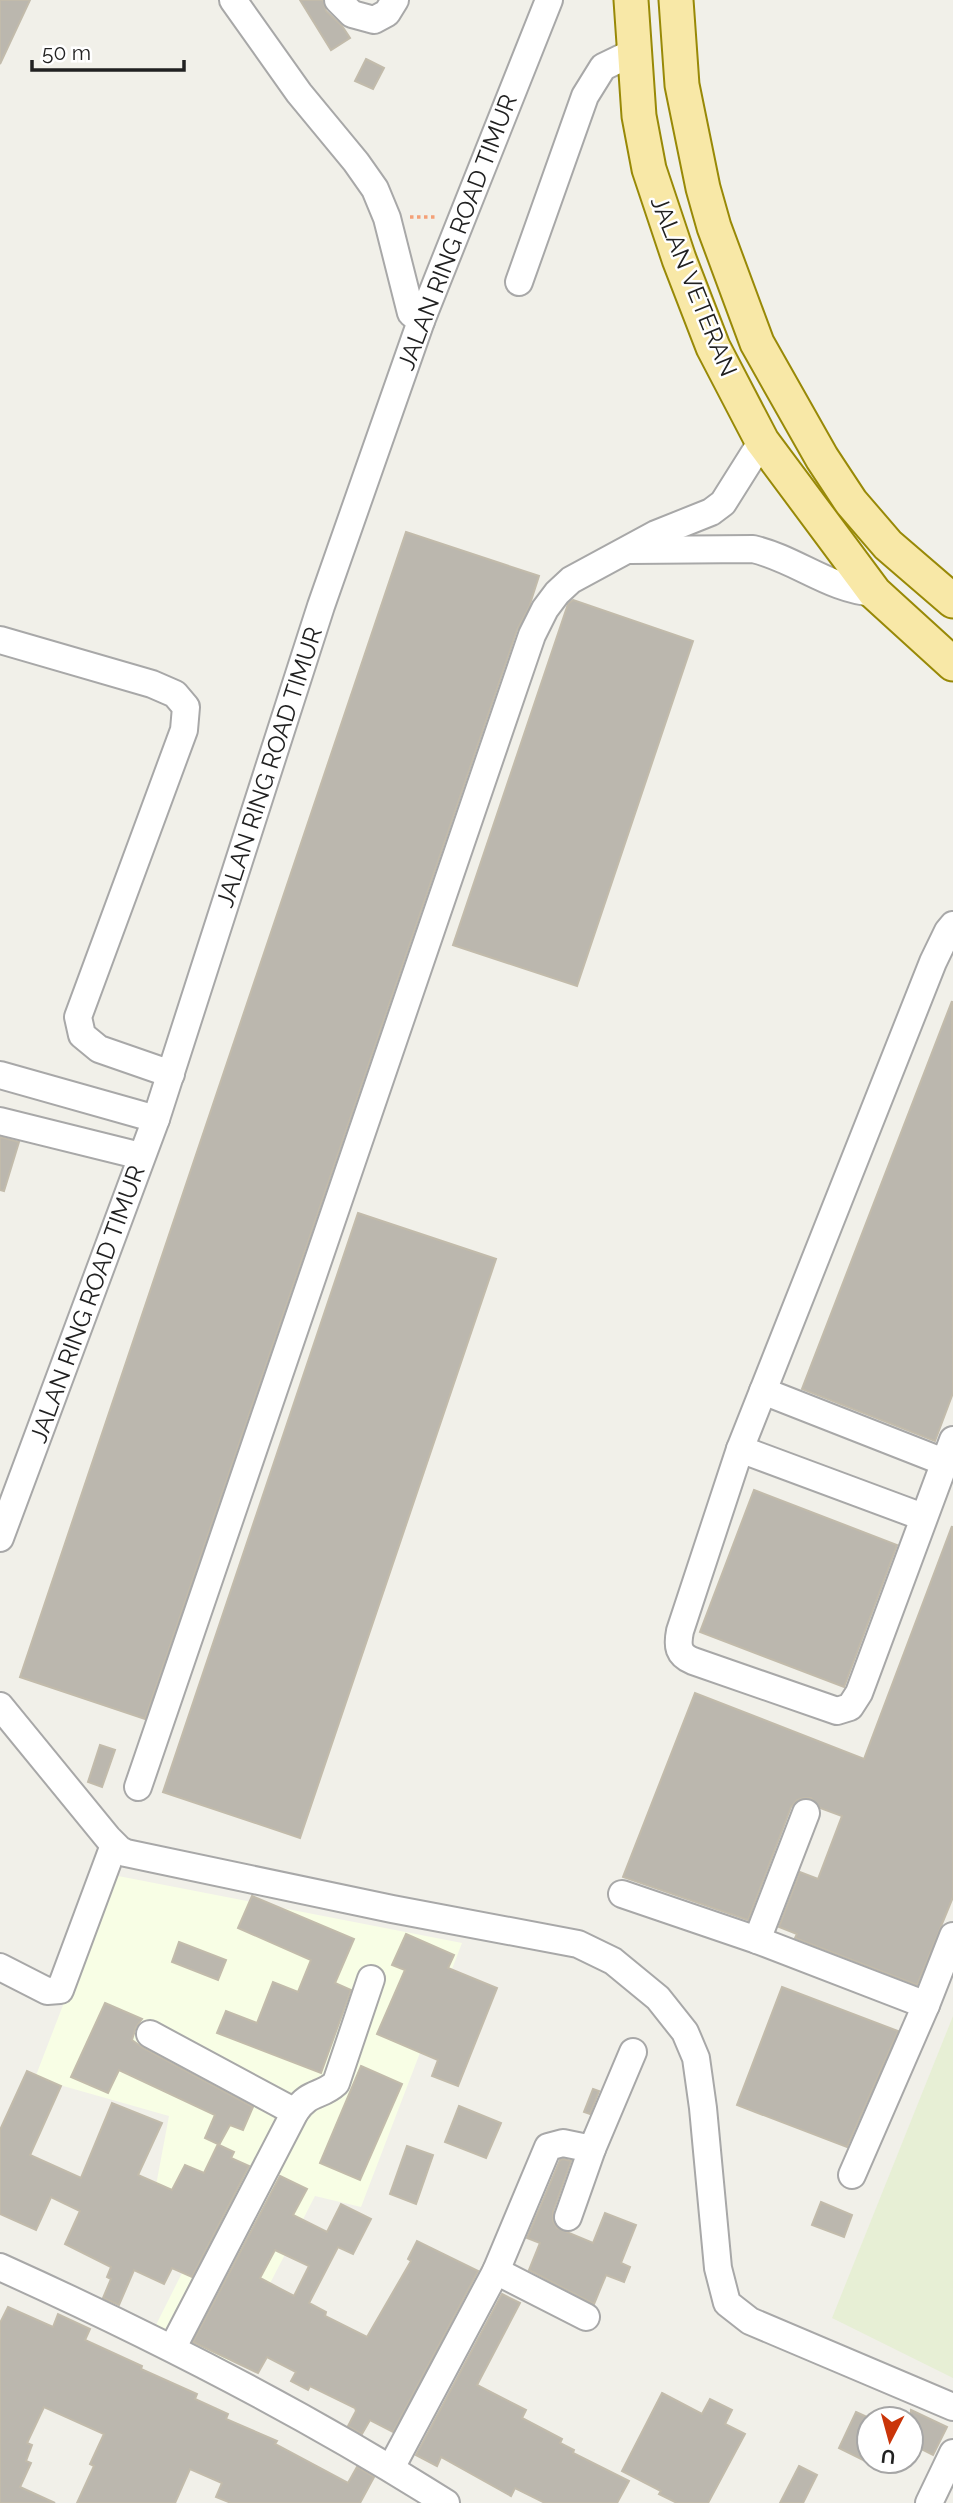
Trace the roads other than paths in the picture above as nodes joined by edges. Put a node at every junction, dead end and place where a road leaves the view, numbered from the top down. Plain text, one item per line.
1 (233, 0) edge
2 (338, 0) edge
3 (395, 0) edge
4 (549, 0) edge
5 (631, 0) edge
6 (676, 0) edge
7 (634, 52) junction
8 (519, 282) dead end
9 (421, 321) junction
10 (762, 441) junction
11 (625, 550) junction
12 (876, 593) junction
13 (953, 601) edge
14 (0, 640) edge
15 (953, 664) edge
16 (953, 925) edge
17 (171, 1074) junction
18 (0, 1075) edge
19 (156, 1119) junction
20 (0, 1121) edge
21 (141, 1156) junction
22 (763, 1391) junction
23 (740, 1450) junction
24 (948, 1451) edge
25 (923, 1517) junction
26 (0, 1538) edge
27 (0, 1706) edge
28 (138, 1787) dead end
29 (806, 1813) dead end
30 (114, 1845) junction
31 (622, 1894) dead end
32 (953, 1936) edge
33 (757, 1940) junction
34 (0, 1967) edge
35 (371, 1979) dead end
36 (926, 2005) junction
37 (150, 2034) dead end
38 (633, 2052) dead end
39 (295, 2112) junction
40 (592, 2150) junction
41 (852, 2175) dead end
42 (568, 2217) dead end
43 (0, 2267) edge
44 (496, 2272) junction
45 (586, 2317) dead end
46 (173, 2347) junction
47 (953, 2407) edge
48 (953, 2453) edge
49 (391, 2468) junction
50 (446, 2503) edge
51 (929, 2503) edge

1 - 9 street
2 - 3 street
4 - 9 street, JALAN RING ROAD TIMUR
5 - 7 main road, JALAN VETERAN
6 - 13 main road, JALAN VETERAN
7 - 8 street
7 - 10 main road, JALAN VETERAN
9 - 17 street, JALAN RING ROAD TIMUR
10 - 11 street
10 - 12 main road, JALAN VETERAN
11 - 12 street
11 - 28 street
12 - 15 main road, JALAN VETERAN
14 - 17 street
16 - 22 street
17 - 19 street, JALAN RING ROAD TIMUR
18 - 19 street
19 - 21 street, JALAN RING ROAD TIMUR
20 - 21 street
21 - 26 street, JALAN RING ROAD TIMUR
22 - 23 street
22 - 24 street
23 - 25 street
23 - 25 street
24 - 25 street
27 - 30 street
29 - 33 street
30 - 34 street
30 - 47 street
31 - 33 street
32 - 36 street
33 - 36 street
35 - 39 street
36 - 41 street
37 - 39 street
38 - 40 street
39 - 46 street
40 - 42 street
40 - 44 street
43 - 46 street
44 - 45 street
44 - 49 street
46 - 49 street
48 - 51 street
49 - 50 street

